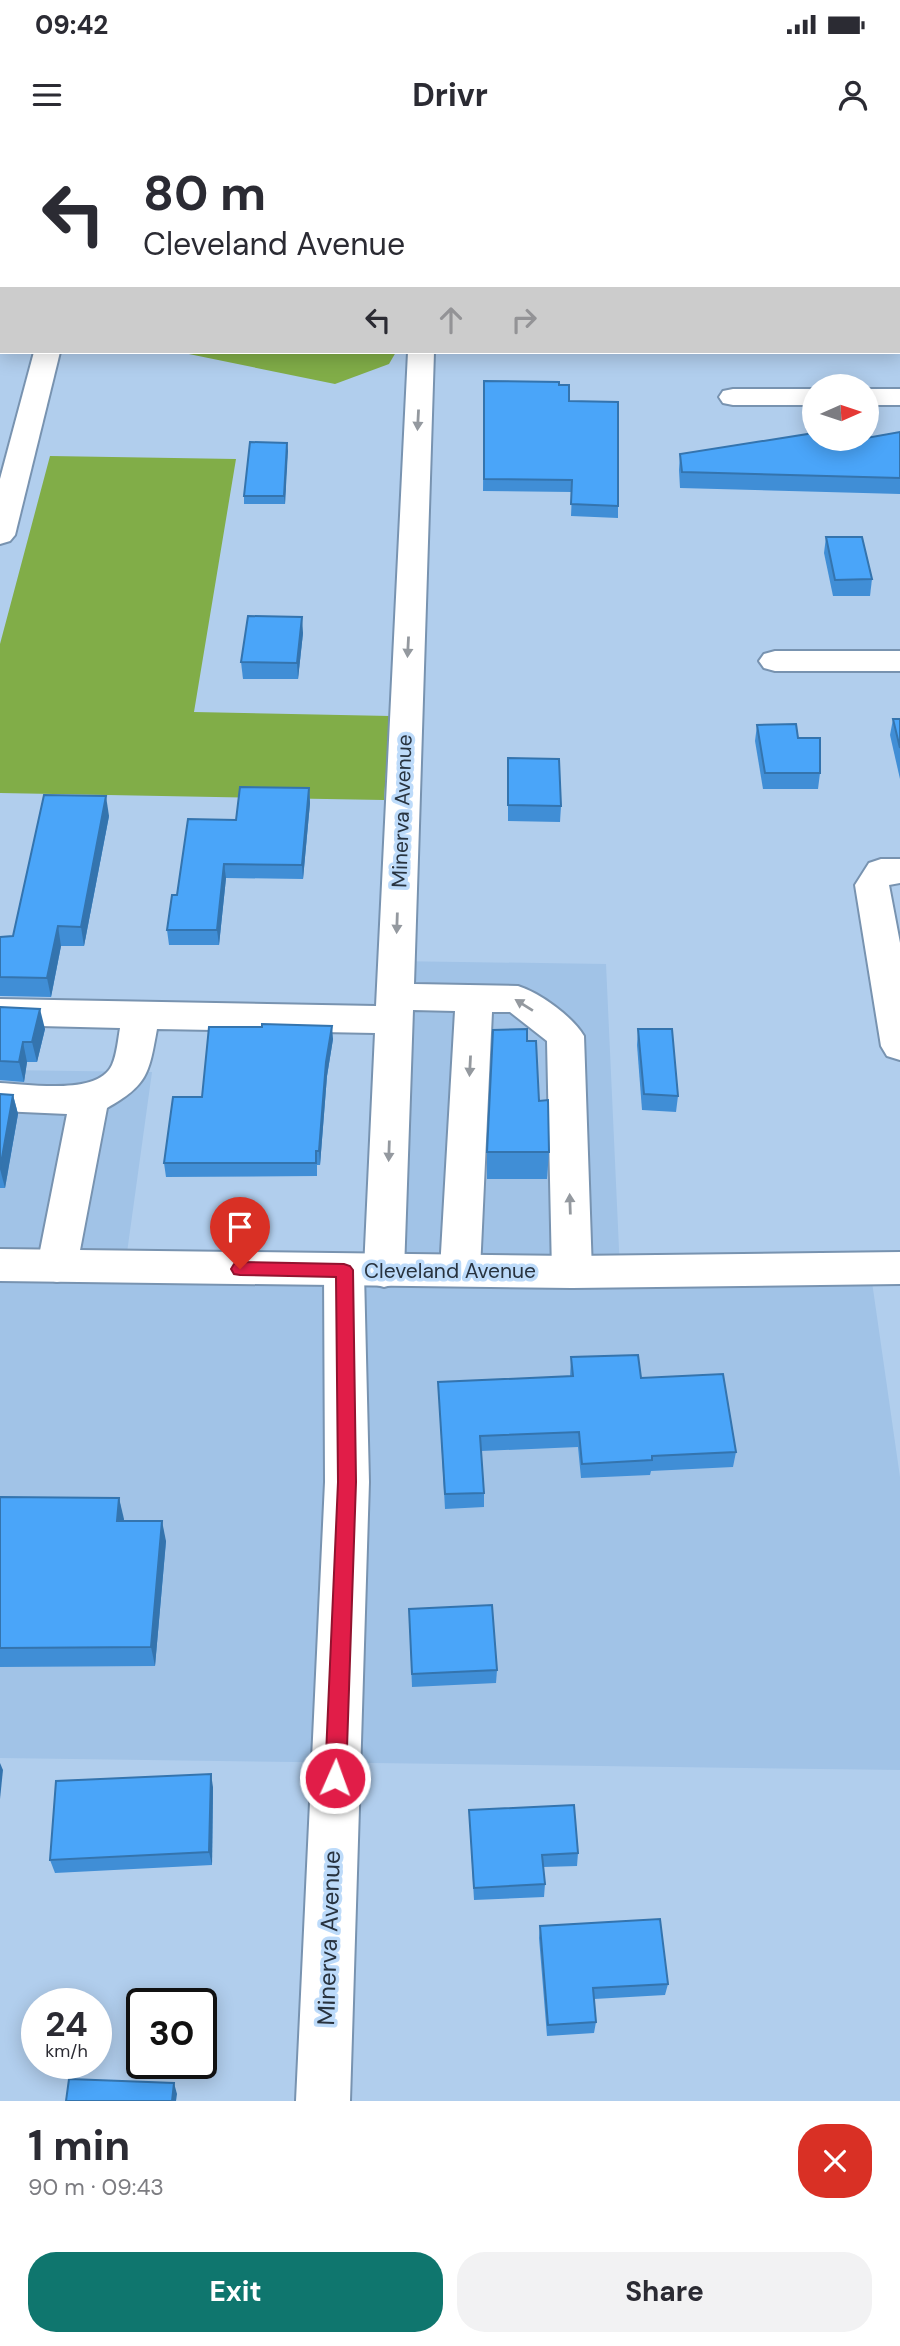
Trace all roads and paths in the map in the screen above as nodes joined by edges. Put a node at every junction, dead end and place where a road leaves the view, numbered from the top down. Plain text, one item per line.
1 (46, 354) edge
2 (421, 354) edge
3 (733, 397) dead end
4 (802, 397) edge
5 (879, 397) edge
6 (900, 397) edge
7 (0, 535) edge
8 (775, 661) dead end
9 (900, 661) edge
10 (900, 871) edge
11 (474, 998) junction
12 (394, 1008) junction
13 (0, 1012) edge
14 (141, 1015) junction
15 (900, 1046) edge
16 (0, 1097) edge
17 (89, 1100) junction
18 (0, 1265) edge
19 (57, 1266) junction
20 (900, 1268) edge
21 (460, 1269) junction
22 (364, 1271) junction
23 (572, 1272) junction
24 (323, 2101) edge

1 - 7 street
2 -> 12 street, Minerva Avenue
3 - 4 street
5 - 6 street
8 - 9 street
10 - 15 street
11 - 12 street
11 -> 21 street
23 -> 11 street
12 - 14 street
12 -> 22 street, Minerva Avenue
13 - 14 street
14 - 17 street
16 - 17 street
17 - 19 street
18 - 19 street, Cleveland Avenue
19 - 22 street, Cleveland Avenue
20 - 23 street, Cleveland Avenue
21 - 22 street, Cleveland Avenue
21 - 23 street, Cleveland Avenue
22 - 24 street, Minerva Avenue

